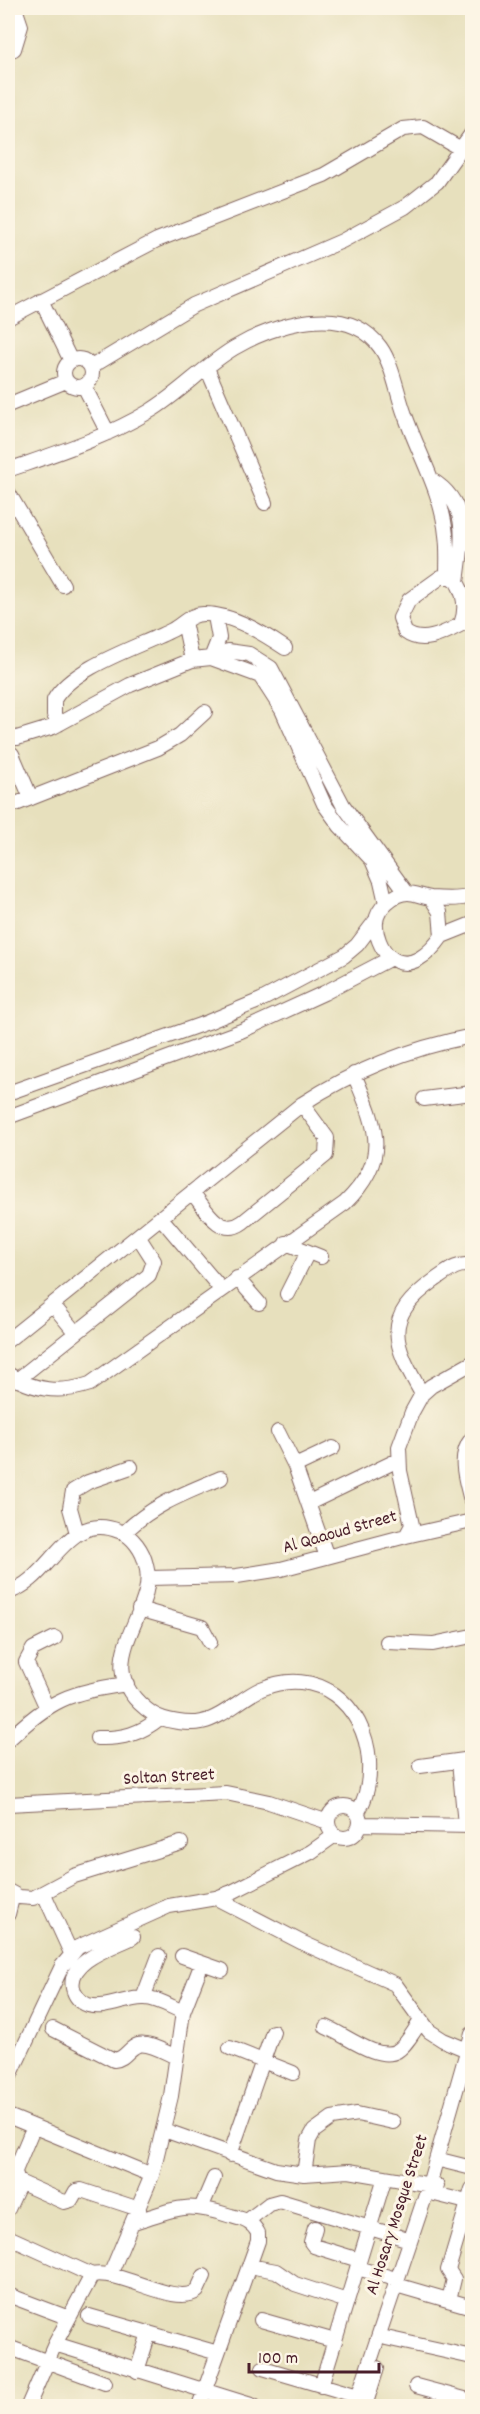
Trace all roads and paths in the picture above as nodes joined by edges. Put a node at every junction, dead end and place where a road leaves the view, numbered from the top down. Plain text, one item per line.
1 (15, 8) edge
2 (14, 49) dead end
3 (472, 133) edge
4 (460, 149) junction
5 (41, 300) junction
6 (8, 318) edge
7 (71, 360) junction
8 (91, 367) junction
9 (207, 368) junction
10 (66, 381) junction
11 (84, 386) junction
12 (8, 405) edge
13 (108, 433) junction
14 (8, 470) edge
15 (8, 492) edge
16 (265, 503) dead end
17 (63, 585) dead end
18 (460, 587) edge
19 (215, 616) junction
20 (467, 621) edge
21 (184, 622) junction
22 (285, 648) dead end
23 (211, 658) junction
24 (192, 660) junction
25 (205, 712) dead end
26 (59, 724) junction
27 (12, 734) edge
28 (305, 749) junction
29 (10, 754) edge
30 (31, 798) junction
31 (8, 807) edge
32 (407, 893) junction
33 (472, 896) edge
34 (430, 898) junction
35 (386, 903) junction
36 (376, 920) junction
37 (472, 924) edge
38 (442, 936) junction
39 (391, 958) junction
40 (472, 1036) edge
41 (354, 1074) junction
42 (8, 1093) edge
43 (472, 1093) edge
44 (424, 1099) dead end
45 (302, 1104) junction
46 (8, 1117) edge
47 (192, 1192) junction
48 (161, 1218) junction
49 (138, 1236) junction
50 (286, 1243) junction
51 (472, 1266) edge
52 (237, 1278) junction
53 (220, 1290) junction
54 (287, 1294) dead end
55 (259, 1303) dead end
56 (54, 1305) junction
57 (75, 1332) junction
58 (8, 1340) edge
59 (472, 1363) edge
60 (12, 1377) edge
61 (422, 1394) junction
62 (278, 1432) dead end
63 (472, 1438) edge
64 (333, 1448) dead end
65 (398, 1460) junction
66 (295, 1466) junction
67 (131, 1467) dead end
68 (221, 1479) dead end
69 (309, 1503) junction
70 (472, 1504) edge
71 (472, 1521) edge
72 (77, 1533) junction
73 (124, 1533) junction
74 (406, 1536) junction
75 (327, 1557) junction
76 (149, 1578) junction
77 (8, 1592) edge
78 (139, 1609) junction
79 (472, 1636) edge
80 (55, 1638) dead end
81 (210, 1642) dead end
82 (387, 1642) dead end
83 (127, 1684) junction
84 (46, 1707) junction
85 (160, 1718) junction
86 (97, 1738) dead end
87 (8, 1740) edge
88 (466, 1760) edge
89 (420, 1766) dead end
90 (8, 1804) edge
91 (358, 1819) junction
92 (328, 1822) junction
93 (469, 1825) edge
94 (334, 1835) junction
95 (181, 1843) dead end
96 (10, 1893) edge
97 (44, 1894) junction
98 (216, 1898) junction
99 (8, 1914) edge
100 (133, 1938) dead end
101 (71, 1953) junction
102 (159, 1956) dead end
103 (182, 1956) dead end
104 (201, 1963) junction
105 (222, 1970) dead end
106 (143, 1998) junction
107 (183, 2012) junction
108 (421, 2021) junction
109 (326, 2027) dead end
110 (53, 2029) dead end
111 (273, 2032) dead end
112 (472, 2034) edge
113 (230, 2048) dead end
114 (174, 2056) junction
115 (471, 2059) edge
116 (261, 2061) junction
117 (293, 2073) dead end
118 (8, 2080) edge
119 (8, 2116) edge
120 (393, 2122) dead end
121 (33, 2128) junction
122 (164, 2130) junction
123 (230, 2155) junction
124 (444, 2161) junction
125 (472, 2168) edge
126 (304, 2174) junction
127 (152, 2175) junction
128 (385, 2177) junction
129 (214, 2178) dead end
130 (20, 2183) junction
131 (434, 2188) junction
132 (470, 2196) edge
133 (202, 2206) junction
134 (8, 2209) edge
135 (139, 2209) junction
136 (248, 2221) junction
137 (134, 2222) junction
138 (315, 2228) dead end
139 (369, 2228) junction
140 (8, 2237) edge
141 (410, 2240) junction
142 (358, 2264) junction
143 (249, 2266) junction
144 (92, 2275) junction
145 (110, 2275) junction
146 (204, 2276) dead end
147 (400, 2283) junction
148 (8, 2295) edge
149 (449, 2300) junction
150 (347, 2301) junction
151 (472, 2307) edge
152 (89, 2316) dead end
153 (69, 2318) junction
154 (261, 2320) dead end
155 (149, 2333) junction
156 (386, 2338) junction
157 (335, 2341) junction
158 (55, 2344) junction
159 (8, 2347) edge
160 (218, 2353) junction
161 (472, 2357) edge
162 (47, 2364) junction
163 (263, 2368) dead end
164 (137, 2371) junction
165 (105, 2383) dead end
166 (321, 2386) junction
167 (416, 2386) dead end
168 (204, 2391) junction
169 (472, 2401) edge
170 (360, 2403) edge
171 (28, 2406) edge
172 (199, 2406) edge
173 (254, 2406) edge

1 - 2 street
3 - 4 street
4 - 5 street
4 - 8 street
5 - 6 street
5 - 7 street
7 - 8 street
7 - 10 street
8 - 11 street
9 - 13 street
9 - 16 street
9 - 18 street
10 - 11 street
10 - 12 street
11 - 13 street
13 - 14 street
15 - 17 street
18 - 20 street
18 - 20 street
19 - 21 street
19 - 22 street
19 - 23 street
21 - 24 street
21 - 26 street
23 - 24 street
23 - 28 street
24 - 26 street
25 - 30 street
26 - 27 street
27 - 29 street
28 - 32 street
28 - 35 street
29 - 30 street
30 - 31 street
32 - 34 street
32 - 35 street
33 - 34 street
34 - 38 street
35 - 36 street
36 - 39 street
36 - 42 street
37 - 38 street
38 - 39 street
39 - 46 street
40 - 41 street
41 - 45 street
41 - 50 street
43 - 44 street
45 - 47 street
45 - 47 street
47 - 48 street
48 - 49 street
48 - 53 street
49 - 56 street
49 - 57 street
50 - 52 street
50 - 54 street
51 - 61 street
52 - 53 street
52 - 55 street
53 - 60 street
56 - 57 street
56 - 58 street
57 - 60 street
59 - 61 street, Al Qaaoud Street
61 - 65 street, Al Qaaoud Street
62 - 66 street
63 - 70 street
64 - 66 street
65 - 69 street
65 - 74 street, Al Qaaoud Street
66 - 69 street
67 - 72 street
68 - 73 street
69 - 75 street
71 - 74 street
72 - 73 street
72 - 77 street
73 - 76 street
74 - 75 street, Al Qaaoud Street
75 - 76 street, Al Qaaoud Street
76 - 78 street
78 - 81 street
78 - 83 street
79 - 82 street
80 - 84 street
83 - 84 street
83 - 85 street
84 - 87 street
85 - 86 street
85 - 91 street
88 - 89 street
88 - 93 street
90 - 92 street, Soltan Street
91 - 92 street
91 - 93 street
91 - 94 street
92 - 94 street
94 - 98 street
95 - 97 street
96 - 97 street
96 - 99 street
97 - 101 street
98 - 101 street
98 - 108 street
100 - 106 street
101 - 118 street
102 - 106 street
103 - 104 street
104 - 105 street
104 - 107 street
106 - 107 street
107 - 114 street
108 - 109 street
108 - 115 street
110 - 114 street
111 - 116 street
112 - 115 street, Al Hosary Mosque Street
113 - 116 street
114 - 122 street
115 - 124 street, Al Hosary Mosque Street
115 - 131 street, Al Hosary Mosque Street
116 - 117 street
116 - 123 street
119 - 121 street
120 - 126 street
121 - 127 street
121 - 130 street
122 - 123 street
122 - 127 street
123 - 126 street
124 - 125 street
124 - 131 street, Al Hosary Mosque Street
126 - 128 street
127 - 135 street
128 - 131 street
128 - 139 street
129 - 133 street
130 - 134 street
130 - 135 street
131 - 132 street
131 - 141 street, Al Hosary Mosque Street
131 - 147 street, Al Hosary Mosque Street
132 - 149 street
133 - 136 street
133 - 137 street
135 - 137 street
136 - 139 street
136 - 143 street
137 - 145 street
138 - 142 street
139 - 141 street
139 - 142 street
140 - 144 street
141 - 147 street, Al Hosary Mosque Street
142 - 147 street
142 - 150 street
143 - 150 street
143 - 160 street
144 - 145 street
144 - 153 street
145 - 146 street
147 - 149 street
147 - 156 street, Al Hosary Mosque Street
147 - 170 street, Al Hosary Mosque Street
148 - 153 street
149 - 151 street
150 - 157 street
152 - 155 street
153 - 158 street
154 - 157 street
155 - 160 street
155 - 164 street
156 - 161 street
156 - 170 street, Al Hosary Mosque Street
157 - 166 street
158 - 162 street
158 - 164 street
159 - 162 street
160 - 168 street
162 - 165 street
162 - 171 street
163 - 166 street
164 - 168 street
166 - 170 street
167 - 169 street
168 - 172 street
168 - 173 street

